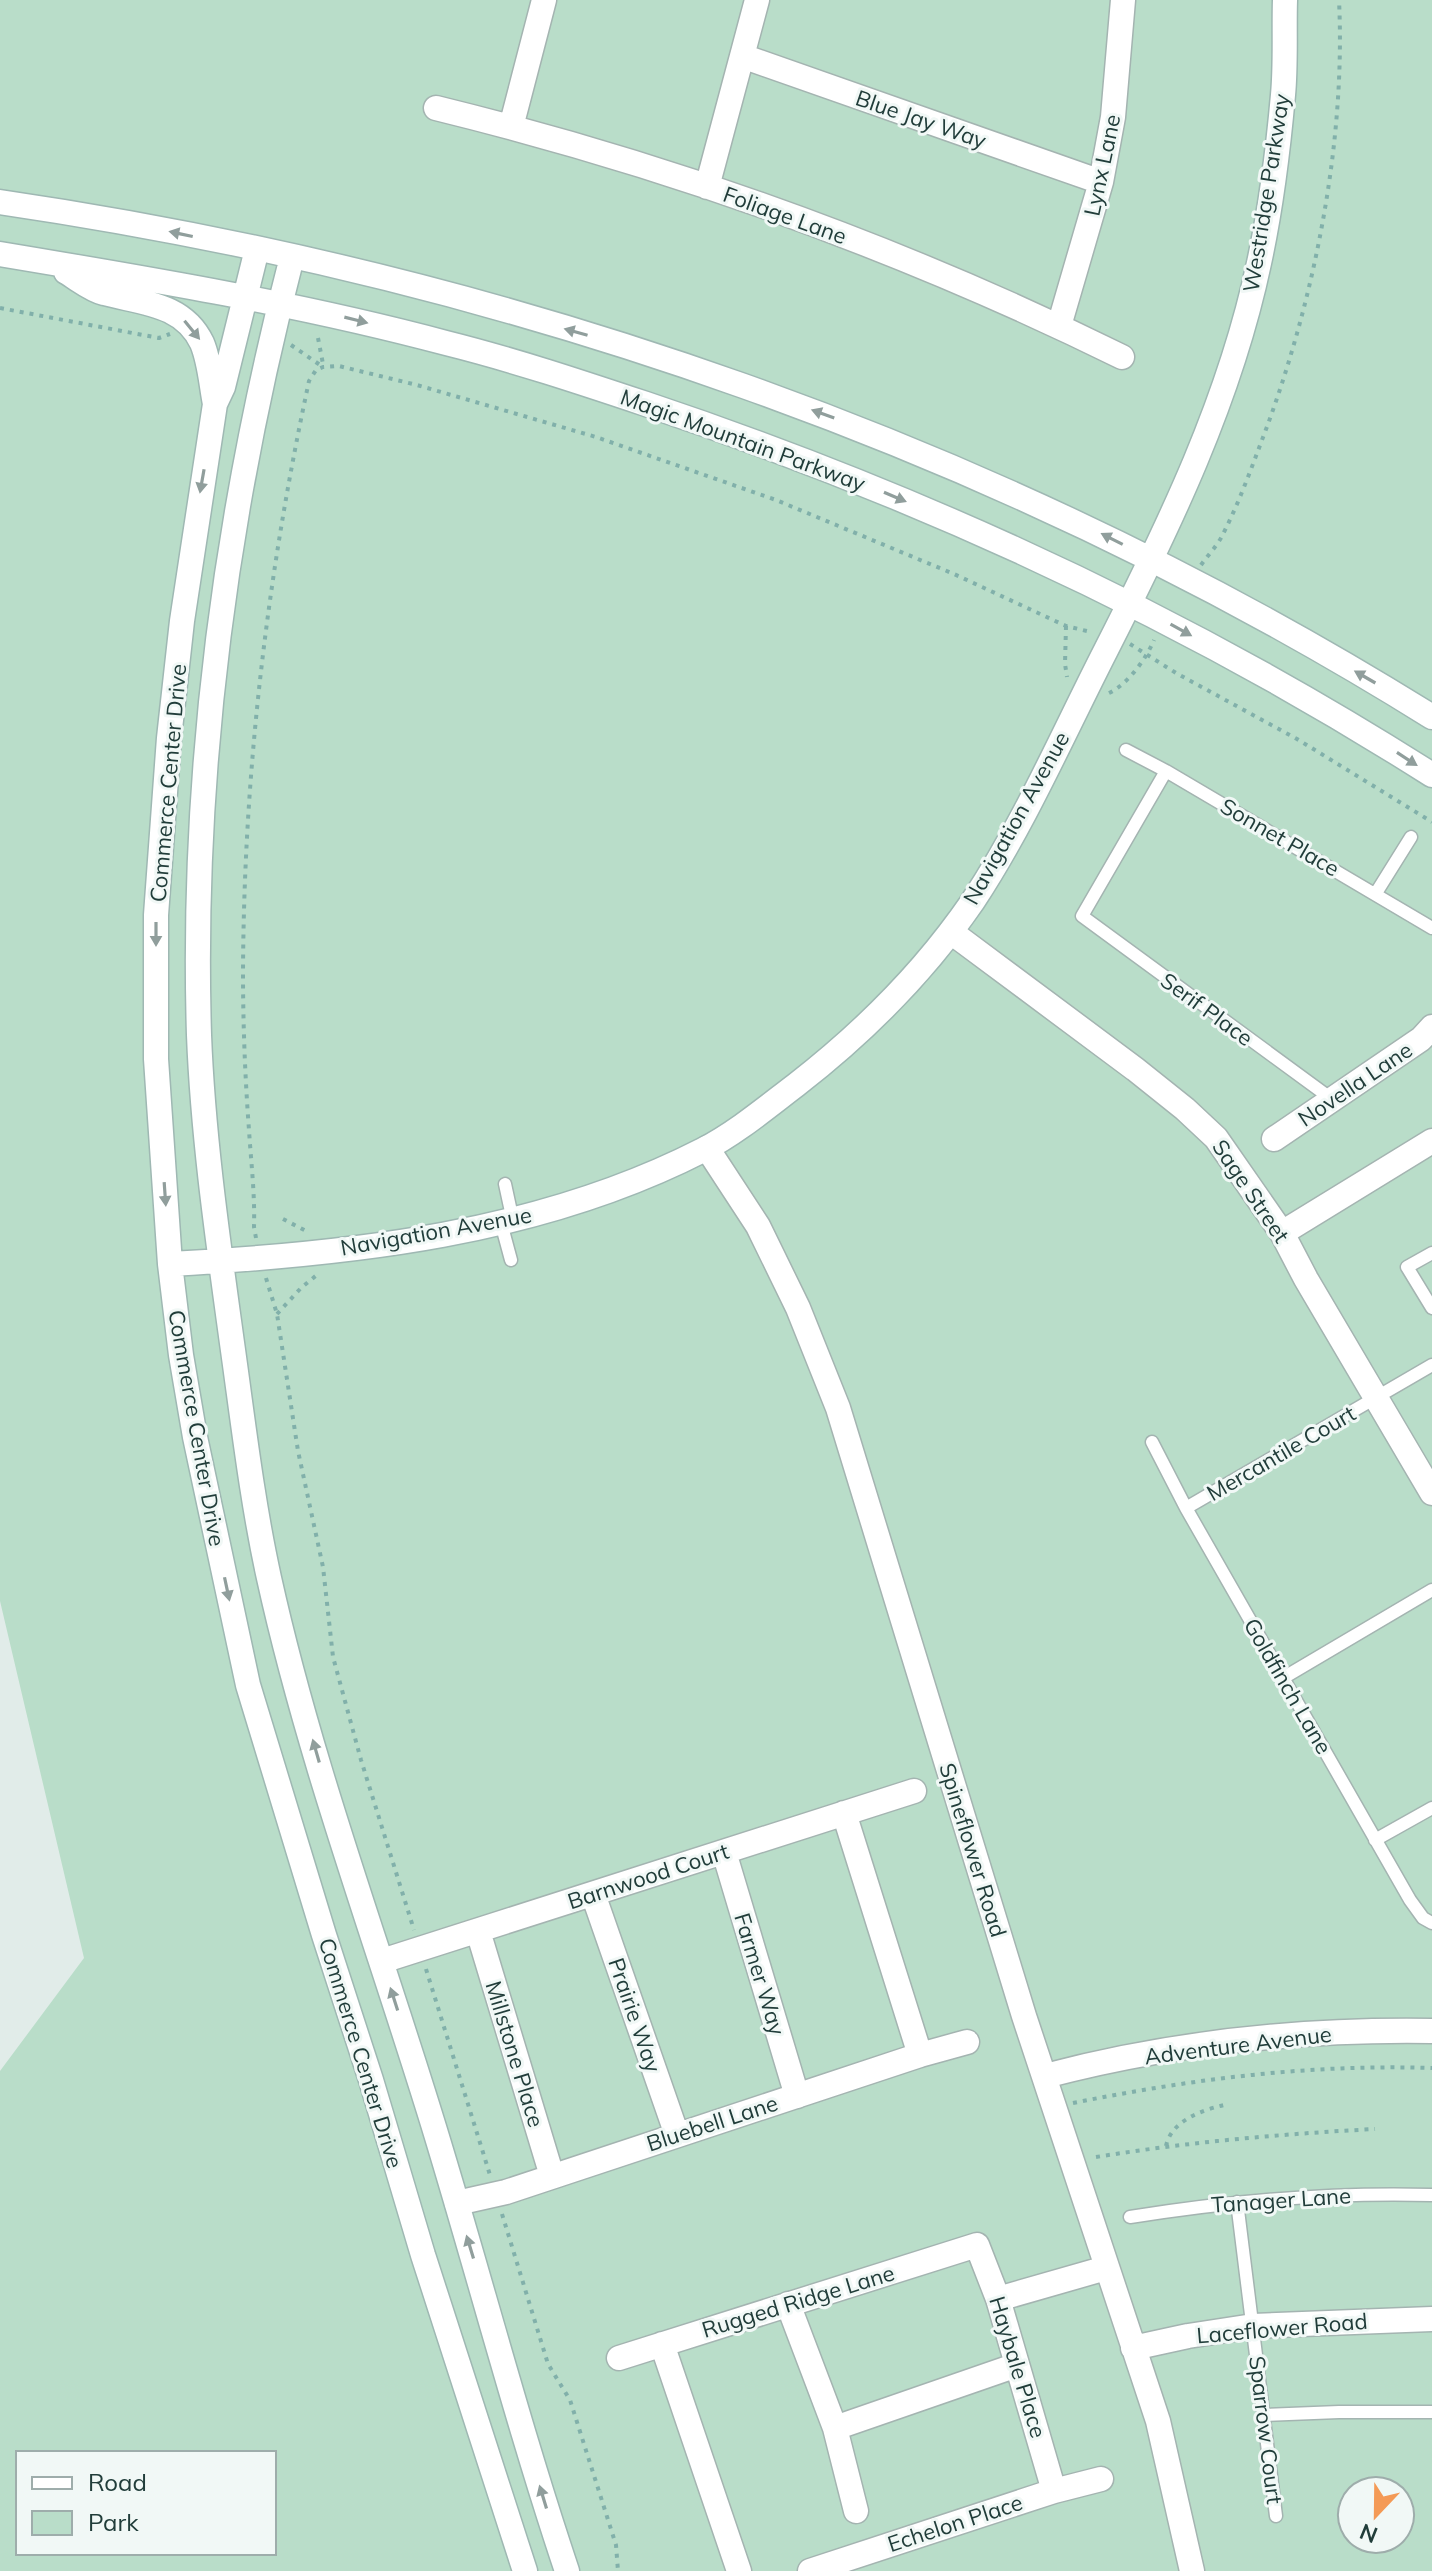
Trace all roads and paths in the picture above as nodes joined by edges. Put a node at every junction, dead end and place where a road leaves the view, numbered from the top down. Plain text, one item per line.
1 (544, 0) edge
2 (757, 0) edge
3 (1123, 0) edge
4 (1285, 0) edge
5 (1339, 0) edge
6 (742, 56) junction
7 (436, 108) dead end
8 (511, 127) junction
9 (1101, 182) junction
10 (707, 187) junction
11 (0, 202) edge
12 (257, 249) junction
13 (0, 254) edge
14 (292, 257) junction
15 (49, 262) junction
16 (245, 298) junction
17 (280, 304) junction
18 (0, 308) edge
19 (1059, 326) junction
20 (168, 335) dead end
21 (318, 338) dead end
22 (296, 347) dead end
23 (1122, 357) dead end
24 (323, 367) junction
25 (215, 404) junction
26 (1152, 559) junction
27 (1203, 562) dead end
28 (1130, 603) junction
29 (1066, 626) junction
30 (1092, 632) dead end
31 (1155, 637) dead end
32 (1132, 644) dead end
33 (1148, 655) junction
34 (1065, 664) dead end
35 (1119, 688) dead end
36 (1432, 717) edge
37 (1126, 750) dead end
38 (1166, 771) junction
39 (1432, 775) edge
40 (1432, 822) edge
41 (1411, 837) dead end
42 (1376, 893) junction
43 (1432, 928) edge
44 (951, 932) junction
45 (1432, 1027) edge
46 (1333, 1100) junction
47 (1274, 1139) dead end
48 (1432, 1141) edge
49 (707, 1148) junction
50 (505, 1184) dead end
51 (507, 1222) junction
52 (254, 1227) dead end
53 (1282, 1233) junction
54 (1432, 1253) edge
55 (511, 1260) dead end
56 (221, 1261) junction
57 (170, 1264) junction
58 (268, 1288) dead end
59 (301, 1288) dead end
60 (1432, 1308) edge
61 (1432, 1365) edge
62 (1377, 1397) junction
63 (1152, 1442) dead end
64 (1432, 1493) edge
65 (1186, 1508) junction
66 (1432, 1590) edge
67 (1283, 1678) junction
68 (914, 1791) dead end
69 (1432, 1808) edge
70 (844, 1813) junction
71 (1375, 1840) junction
72 (724, 1852) junction
73 (593, 1894) junction
74 (1432, 1923) edge
75 (478, 1931) junction
76 (382, 1961) junction
77 (1432, 2031) edge
78 (967, 2042) dead end
79 (920, 2055) junction
80 (1432, 2068) edge
81 (1045, 2076) junction
82 (797, 2096) junction
83 (1081, 2101) dead end
84 (1224, 2105) dead end
85 (1375, 2129) dead end
86 (677, 2135) junction
87 (1166, 2146) junction
88 (1096, 2157) dead end
89 (552, 2176) junction
90 (1432, 2195) edge
91 (1237, 2202) junction
92 (457, 2203) junction
93 (1130, 2217) dead end
94 (977, 2245) joint
95 (1106, 2268) junction
96 (998, 2299) junction
97 (788, 2304) junction
98 (1432, 2319) edge
99 (1253, 2326) junction
100 (662, 2344) junction
101 (1133, 2348) junction
102 (619, 2358) dead end
103 (1017, 2365) junction
104 (1432, 2412) edge
105 (1264, 2415) junction
106 (835, 2428) junction
107 (1101, 2479) dead end
108 (1054, 2491) junction
109 (856, 2511) dead end
110 (1276, 2516) dead end
111 (854, 2564) edge
112 (525, 2571) edge
113 (567, 2571) edge
114 (739, 2571) edge
115 (810, 2571) edge
116 (1192, 2571) edge

1 - 8 street
2 - 6 street
3 - 9 street, Lynx Lane
4 - 26 street, Westridge Parkway
5 - 27 path
6 - 9 street, Blue Jay Way
6 - 10 street
7 - 8 street, Foliage Lane
8 - 10 street, Foliage Lane
9 - 19 street, Lynx Lane
10 - 19 street, Foliage Lane
12 -> 11 street
12 - 14 street
12 - 16 street, Commerce Center Drive
13 - 15 street, Magic Mountain Parkway
14 - 17 street, Commerce Center Drive
26 -> 14 street
15 - 16 street, Magic Mountain Parkway
15 -> 25 street
16 - 17 street, Magic Mountain Parkway
16 - 25 street, Commerce Center Drive
17 -> 28 street, Magic Mountain Parkway
17 - 56 street, Commerce Center Drive
18 - 20 path
19 - 23 street, Foliage Lane
21 - 24 path
22 - 24 path
24 - 29 path
24 - 52 path
25 -> 57 street, Commerce Center Drive
26 - 28 street, Navigation Avenue
36 -> 26 street
28 -> 39 street, Magic Mountain Parkway
28 - 44 street, Navigation Avenue
29 - 30 path
29 - 34 path
31 - 33 path
32 - 33 path
33 - 35 path
33 - 40 path
37 - 38 lane, Sonnet Place
38 - 42 lane, Sonnet Place
38 - 46 lane, Serif Place
41 - 42 lane
42 - 43 lane, Sonnet Place
44 - 49 street, Navigation Avenue
44 - 53 street, Sage Street
45 - 46 street, Novella Lane
46 - 47 street, Novella Lane
48 - 53 street
49 - 51 street, Navigation Avenue
49 - 81 street, Spineflower Road
50 - 51 lane
51 - 55 lane
51 - 56 street, Navigation Avenue
53 - 62 street, Sage Street
54 - 60 lane
56 - 57 street, Navigation Avenue
76 -> 56 street, Commerce Center Drive
57 -> 112 street, Commerce Center Drive
58 - 59 path
61 - 62 lane, Mercantile Court
62 - 64 street, Sage Street
62 - 65 lane, Mercantile Court
63 - 65 lane, Goldfinch Lane
65 - 67 lane, Goldfinch Lane
66 - 67 lane
67 - 71 lane, Goldfinch Lane
68 - 70 street, Barnwood Court
69 - 71 lane
70 - 72 street, Barnwood Court
70 - 79 street
71 - 74 lane, Goldfinch Lane
72 - 73 street, Barnwood Court
72 - 82 street, Farmer Way
73 - 75 street, Barnwood Court
73 - 86 street, Prairie Way
75 - 76 street, Barnwood Court
75 - 89 street, Millstone Place
92 -> 76 street, Commerce Center Drive
77 - 81 street, Adventure Avenue
78 - 79 street, Bluebell Lane
79 - 82 street, Bluebell Lane
80 - 83 path
81 - 95 street, Spineflower Road
82 - 86 street, Bluebell Lane
84 - 87 path
85 - 87 path
86 - 89 street, Bluebell Lane
87 - 88 path
89 - 92 street, Bluebell Lane
90 - 91 lane, Tanager Lane
91 - 93 lane, Tanager Lane
91 - 99 lane, Sparrow Court
113 -> 92 street, Commerce Center Drive
94 - 96 street, Haybale Place
94 - 97 street, Rugged Ridge Lane
95 - 96 street
95 - 101 street, Spineflower Road
96 - 103 street, Haybale Place
97 - 100 street, Rugged Ridge Lane
97 - 106 street
98 - 99 street, Laceflower Road
99 - 101 street, Laceflower Road
99 - 105 lane, Sparrow Court
100 - 102 street, Rugged Ridge Lane
100 - 114 street
101 - 116 street, Spineflower Road
103 - 106 street
103 - 108 street, Haybale Place
104 - 105 lane
105 - 110 lane, Sparrow Court
106 - 109 street
107 - 108 street, Echelon Place
108 - 111 street, Echelon Place
111 - 115 street, Echelon Place

